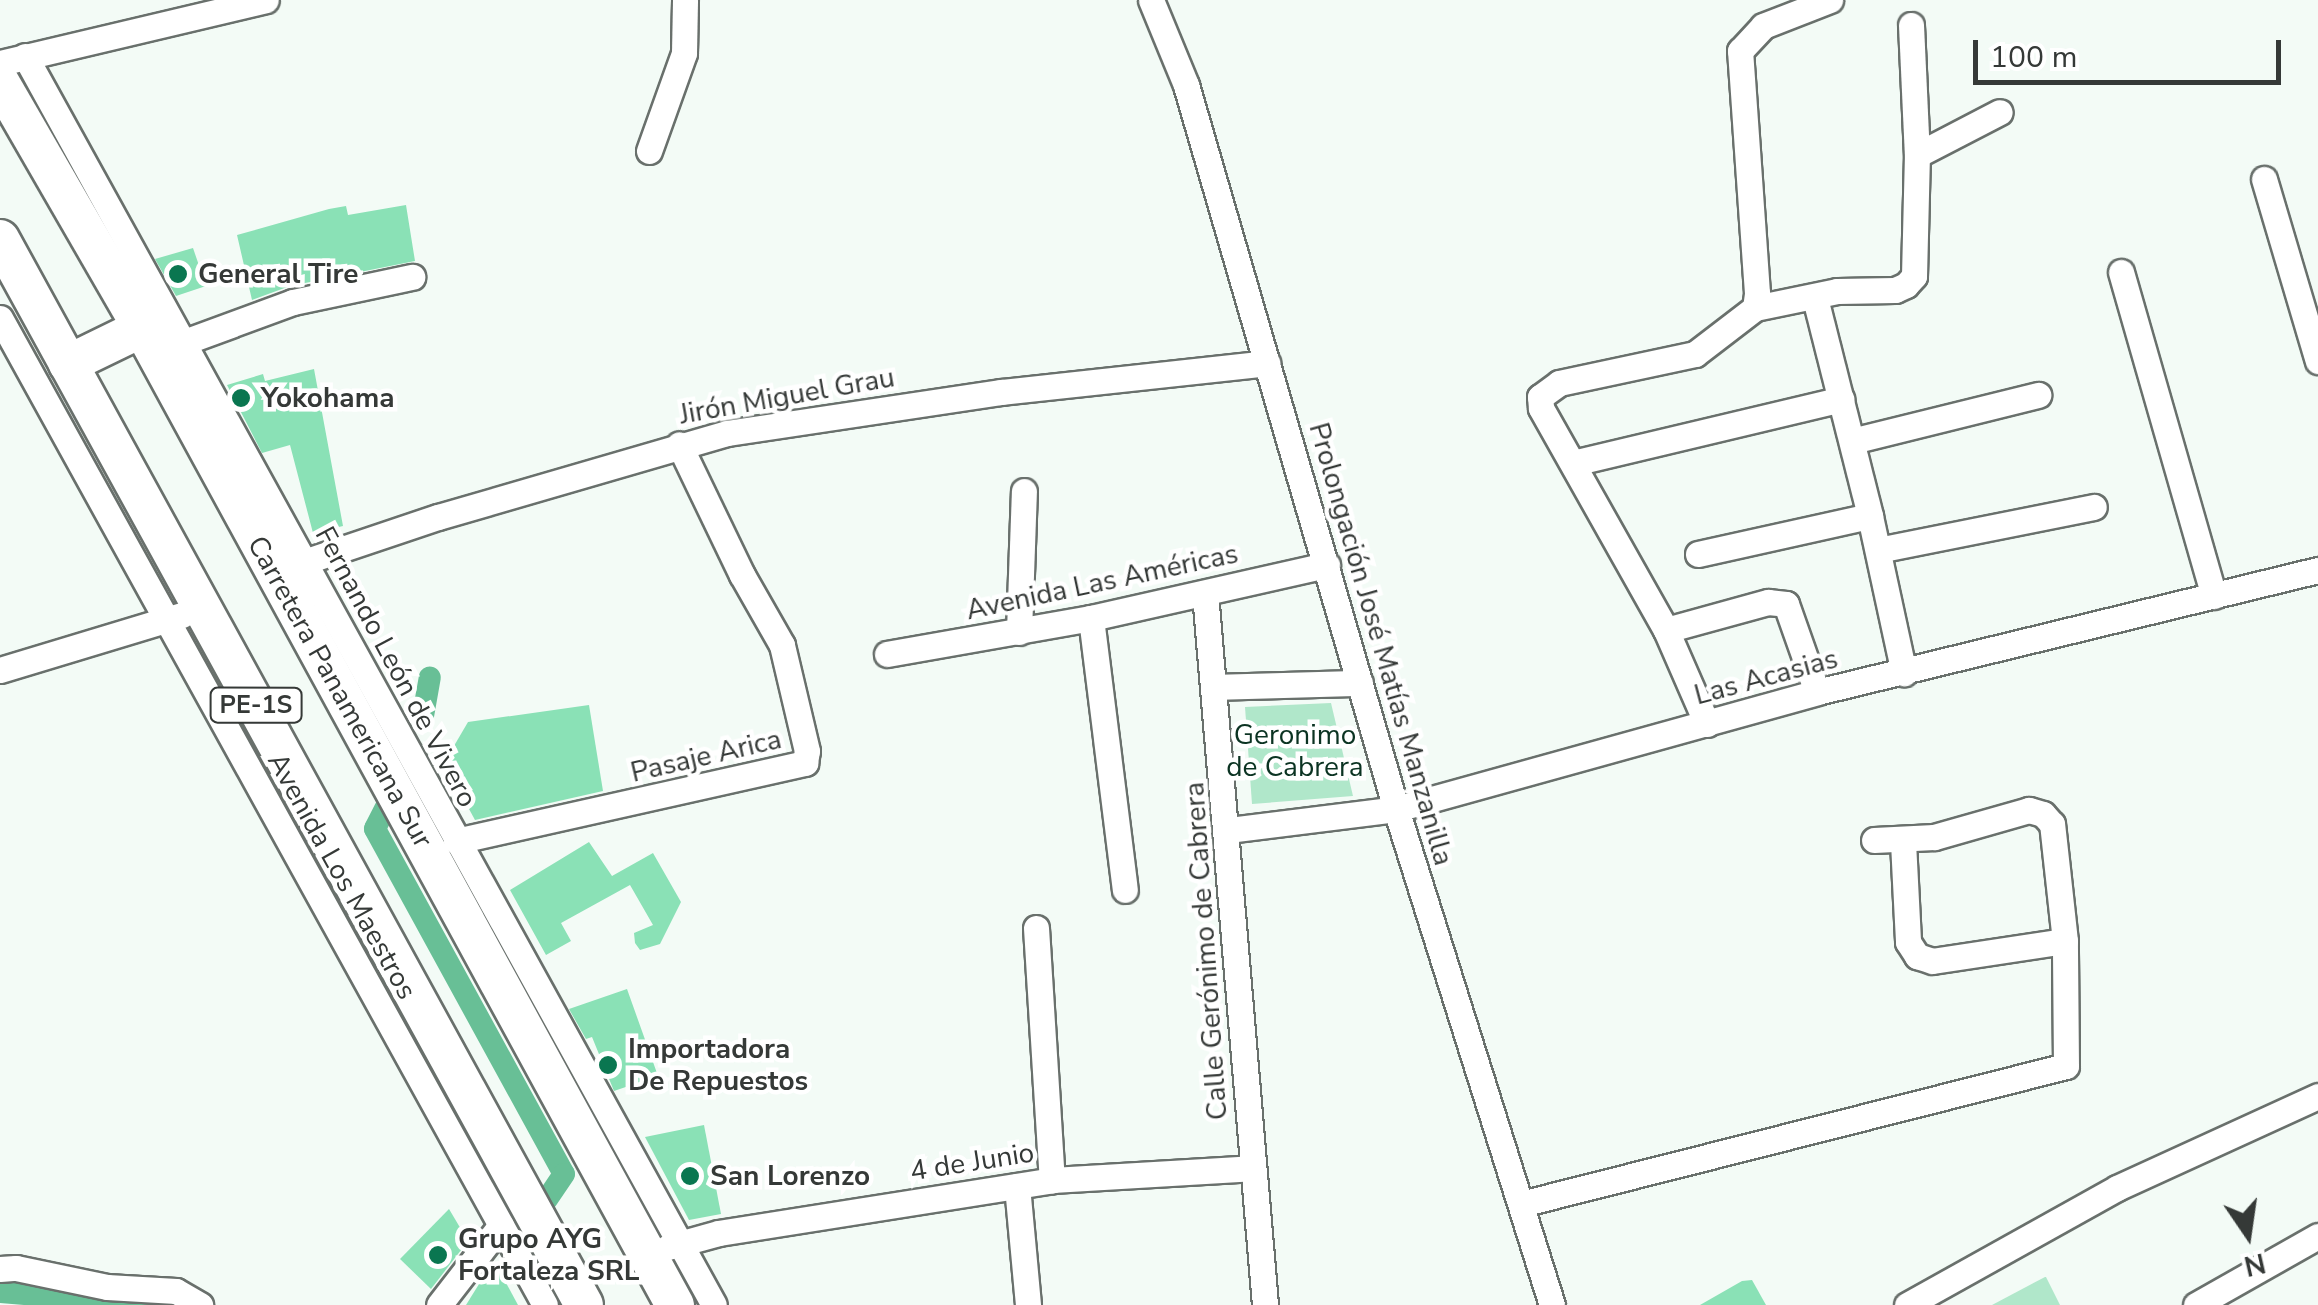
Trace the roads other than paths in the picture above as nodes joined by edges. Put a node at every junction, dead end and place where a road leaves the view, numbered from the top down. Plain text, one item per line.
1 (266, 0) edge
2 (685, 0) edge
3 (1152, 0) edge
4 (1830, 0) edge
5 (1911, 25) dead end
6 (0, 63) edge
7 (13, 69) edge
8 (2000, 112) dead end
9 (649, 150) dead end
10 (1917, 156) junction
11 (2264, 178) dead end
12 (0, 239) edge
13 (2121, 272) dead end
14 (412, 277) dead end
15 (1814, 298) junction
16 (1754, 308) junction
17 (0, 318) edge
18 (159, 342) junction
19 (2318, 361) edge
20 (1268, 363) junction
21 (68, 364) junction
22 (2038, 395) dead end
23 (1841, 399) junction
24 (1852, 441) junction
25 (679, 444) junction
26 (1572, 463) junction
27 (1024, 490) dead end
28 (2094, 508) dead end
29 (1870, 516) junction
30 (1878, 550) junction
31 (1698, 554) dead end
32 (1327, 565) junction
33 (290, 567) junction
34 (2318, 570) edge
35 (1205, 593) junction
36 (2214, 596) junction
37 (185, 614) junction
38 (1091, 618) junction
39 (1666, 630) junction
40 (1020, 632) junction
41 (888, 654) dead end
42 (0, 670) edge
43 (1904, 673) junction
44 (1360, 682) junction
45 (1215, 688) junction
46 (1817, 692) junction
47 (1708, 724) junction
48 (1396, 809) junction
49 (1228, 830) junction
50 (438, 840) junction
51 (1874, 840) dead end
52 (1903, 842) junction
53 (1125, 890) dead end
54 (1036, 928) dead end
55 (2064, 941) junction
56 (2314, 1105) edge
57 (1252, 1168) junction
58 (1052, 1180) junction
59 (1017, 1186) junction
60 (1521, 1204) junction
61 (501, 1225) junction
62 (2318, 1236) edge
63 (664, 1248) junction
64 (0, 1269) edge
65 (200, 1305) edge
66 (439, 1305) edge
67 (545, 1305) edge
68 (584, 1305) edge
69 (676, 1305) edge
70 (714, 1305) edge
71 (1028, 1305) edge
72 (1265, 1305) edge
73 (1552, 1305) edge
74 (1907, 1305) edge
75 (2196, 1305) edge

1 - 7 street
2 - 9 street
3 - 20 street, Prolongación José Matías Manzanilla
4 - 16 street
5 - 10 street
6 - 7 street
7 - 18 highway, Carretera Panamericana Sur / PE-1S
8 - 10 street
10 - 15 street
11 - 19 street
12 - 21 highway, PE-1S
13 - 36 street
14 - 18 street
15 - 16 street
15 - 23 street
16 - 26 street
17 - 37 street, Avenida Los Maestros
18 - 21 highway
18 - 33 highway, Carretera Panamericana Sur / PE-1S
20 - 25 street, Jirón Miguel Grau
20 - 32 street, Prolongación José Matías Manzanilla
21 - 37 highway, PE-1S
22 - 24 street
23 - 24 street
23 - 26 street
24 - 29 street
25 - 33 street, Jirón Miguel Grau
25 - 50 street, Pasaje Arica
26 - 39 street
27 - 40 street
28 - 30 street
29 - 30 street
29 - 31 street
30 - 43 street
32 - 35 street, Avenida Las Américas
32 - 44 street, Prolongación José Matías Manzanilla
33 - 50 street, Fernando León de Vivero
33 - 50 highway, Carretera Panamericana Sur / PE-1S
34 - 36 street, Las Acasias
35 - 38 street, Avenida Las Américas
35 - 45 street, Calle Gerónimo de Cabrera
36 - 43 street, Las Acasias
37 - 42 street
37 - 61 street, Avenida Los Maestros
37 - 68 highway, PE-1S
38 - 40 street, Avenida Las Américas
38 - 53 street
39 - 46 street
39 - 47 street
40 - 41 street, Avenida Las Américas
43 - 46 street, Las Acasias
44 - 45 street
44 - 48 street, Prolongación José Matías Manzanilla
45 - 49 street, Calle Gerónimo de Cabrera
46 - 47 street, Las Acasias
47 - 48 street, Las Acasias
48 - 49 street, Las Acasias
48 - 60 street, Prolongación José Matías Manzanilla
49 - 57 street, Calle Gerónimo de Cabrera
50 - 63 highway, Carretera Panamericana Sur / PE-1S
51 - 52 street
52 - 55 street
52 - 55 street
54 - 58 street
55 - 60 street
56 - 74 street
57 - 58 street, 4 de Junio
57 - 72 street, Calle Gerónimo de Cabrera
58 - 59 street, 4 de Junio
59 - 63 street, 4 de Junio
59 - 71 street
60 - 73 street, Prolongación José Matías Manzanilla
61 - 66 street
61 - 67 street, Avenida Los Maestros
62 - 75 street
63 - 69 highway, Carretera Panamericana Sur / PE-1S
63 - 70 street
64 - 65 street

